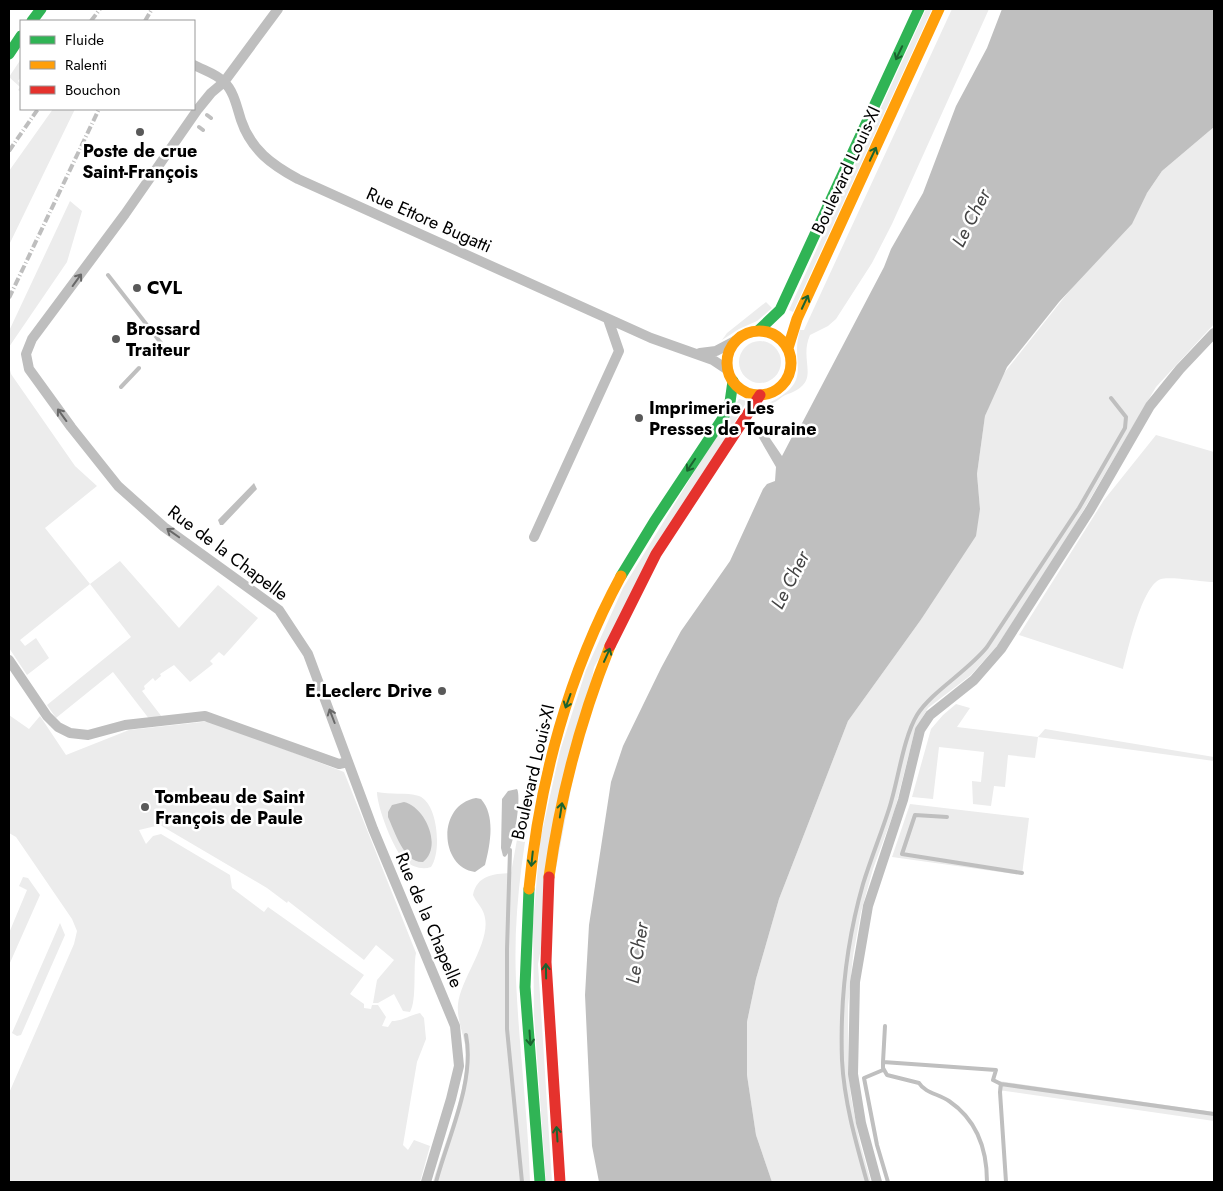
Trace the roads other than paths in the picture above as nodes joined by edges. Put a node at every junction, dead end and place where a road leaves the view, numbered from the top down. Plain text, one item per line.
1 (40, 9) edge
2 (278, 9) edge
3 (919, 9) edge
4 (940, 9) edge
5 (33, 20) edge
6 (20, 38) edge
7 (9, 54) edge
8 (195, 66) edge
9 (224, 82) junction
10 (608, 319) junction
11 (758, 330) junction
12 (1214, 333) edge
13 (735, 341) junction
14 (788, 348) junction
15 (696, 353) junction
16 (728, 370) junction
17 (733, 381) junction
18 (760, 395) junction
19 (534, 537) dead end
20 (9, 660) edge
21 (348, 762) junction
22 (426, 1182) edge
23 (540, 1182) edge
24 (560, 1182) edge
25 (877, 1182) edge

1 - 5 main road
2 - 9 street, Rue de la Chapelle
3 -> 11 main road, Boulevard Louis-XI
14 -> 4 main road, Boulevard Louis-XI
6 - 7 main road
8 - 9 street, Rue Ettore Bugatti
9 - 10 street, Rue Ettore Bugatti
21 -> 9 street, Rue de la Chapelle
10 - 15 street, Rue Ettore Bugatti
10 - 19 street
11 - 13 main road
11 - 14 main road
12 - 25 street
13 - 15 street, Rue Ettore Bugatti
13 - 16 main road
14 - 18 main road
15 - 16 street, Rue Ettore Bugatti
16 - 17 main road
17 - 18 main road
17 -> 23 main road, Boulevard Louis-XI
24 -> 18 main road, Boulevard Louis-XI
20 - 21 street
21 - 22 street, Rue de la Chapelle

